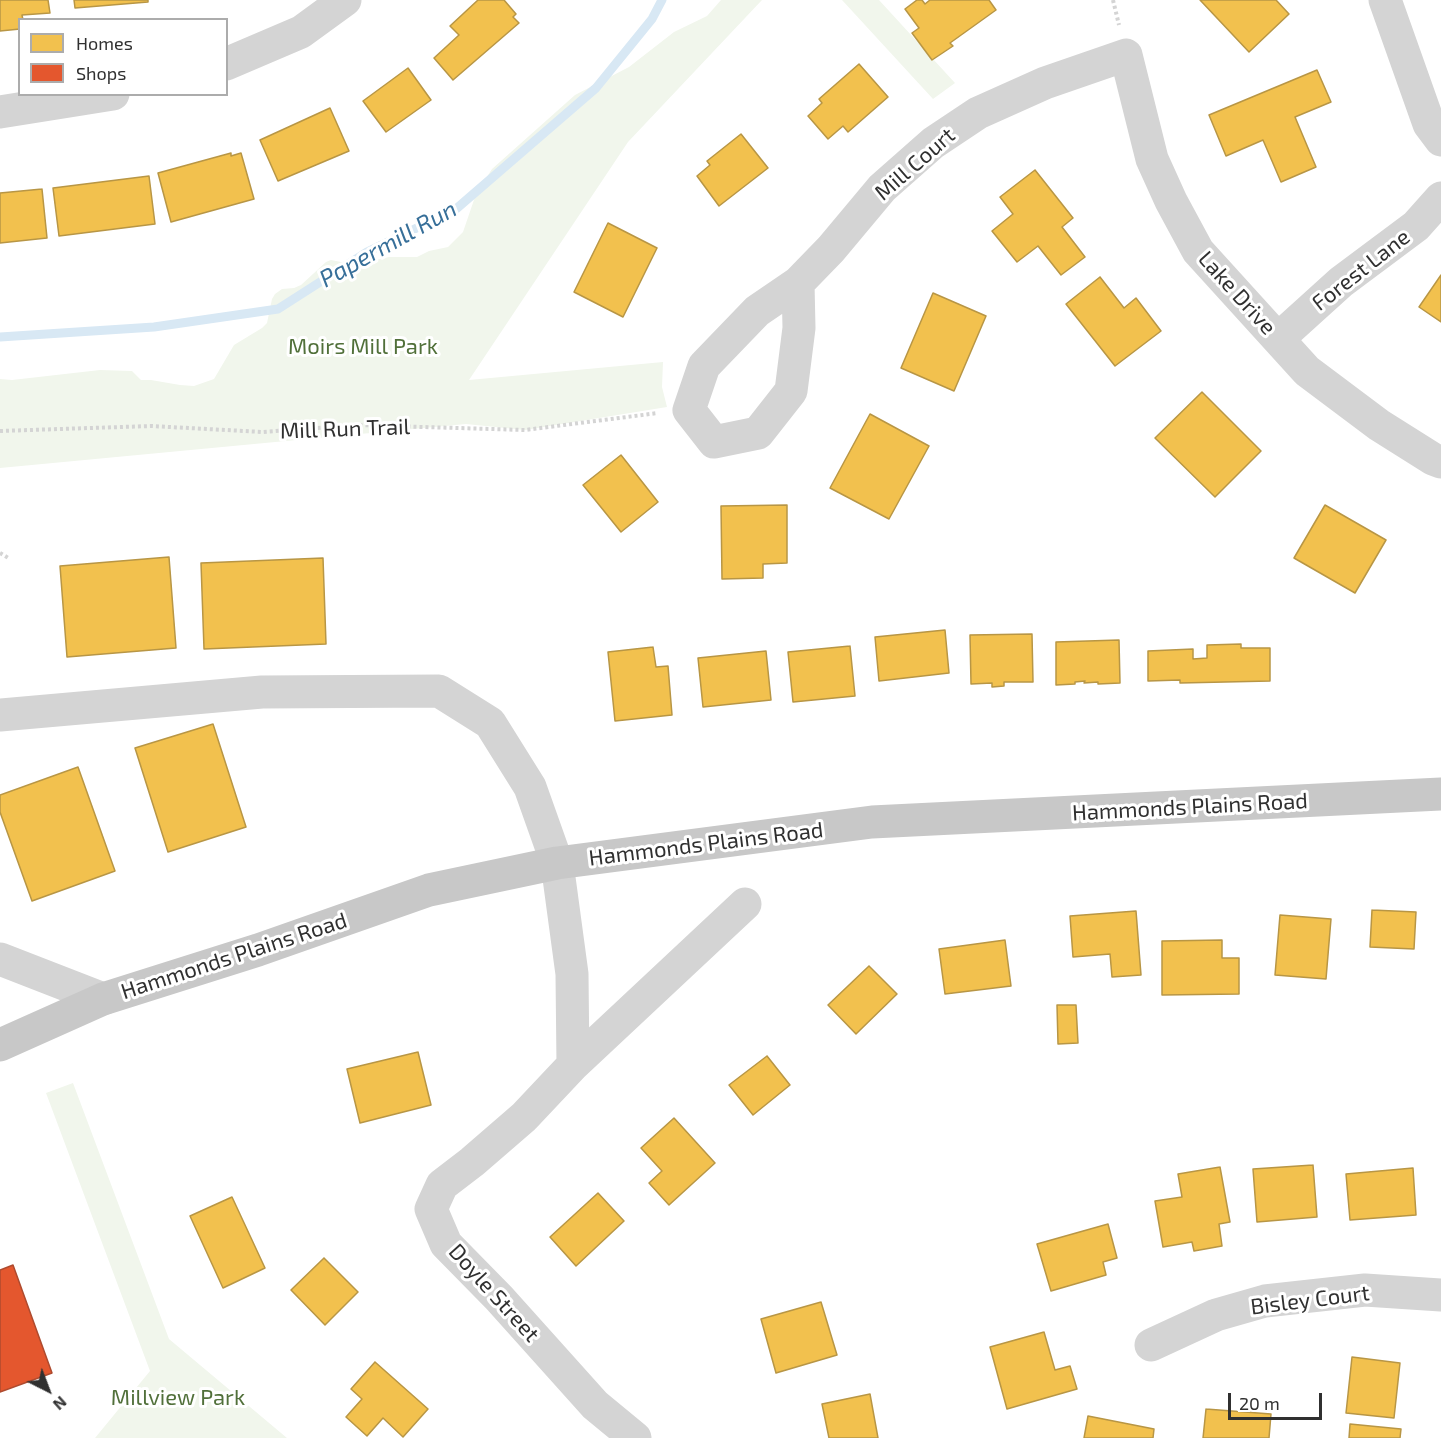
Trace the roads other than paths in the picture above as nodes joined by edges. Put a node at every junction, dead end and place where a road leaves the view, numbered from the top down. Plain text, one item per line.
1 (345, 0) edge
2 (1385, 0) edge
3 (1126, 55) joint
4 (228, 63) edge
5 (100, 96) edge
6 (0, 112) edge
7 (1441, 140) edge
8 (1441, 198) edge
9 (798, 283) junction
10 (1278, 339) junction
11 (1441, 462) edge
12 (0, 715) edge
13 (1441, 794) edge
14 (557, 863) junction
15 (745, 904) dead end
16 (0, 959) edge
17 (103, 999) junction
18 (0, 1045) edge
19 (573, 1065) junction
20 (1441, 1295) edge
21 (1151, 1346) dead end
22 (635, 1438) edge

1 - 4 street
2 - 7 street
3 - 9 street, Mill Court
3 - 10 street, Lake Drive
5 - 6 street
8 - 10 street, Forest Lane
9 - 9 street, Mill Court
10 - 11 street, Lake Drive
12 - 14 street
13 - 14 main road, Hammonds Plains Road
14 - 17 main road, Hammonds Plains Road
14 - 19 street
15 - 19 street, Doyle Street
16 - 17 street
17 - 18 main road, Hammonds Plains Road
19 - 22 street, Doyle Street
20 - 21 street, Bisley Court

